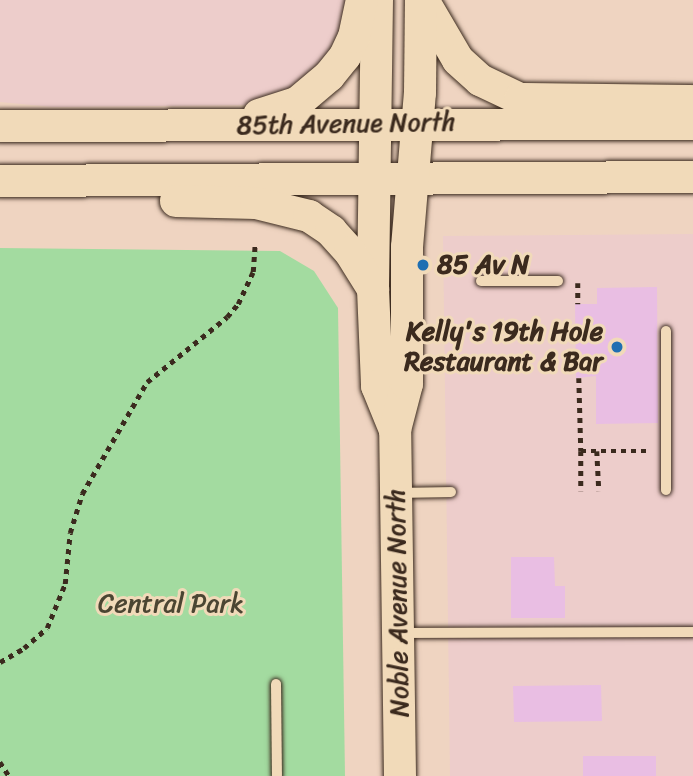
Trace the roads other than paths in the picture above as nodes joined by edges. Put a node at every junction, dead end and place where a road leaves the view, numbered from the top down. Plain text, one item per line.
1 (362, 0) edge
2 (377, 0) edge
3 (422, 0) edge
4 (693, 101) edge
5 (417, 123) junction
6 (377, 124) junction
7 (693, 124) edge
8 (0, 126) edge
9 (209, 126) junction
10 (693, 177) edge
11 (376, 178) junction
12 (414, 178) junction
13 (0, 181) edge
14 (0, 202) edge
15 (481, 281) dead end
16 (558, 281) dead end
17 (373, 289) junction
18 (666, 331) dead end
19 (395, 430) junction
20 (666, 490) dead end
21 (451, 492) dead end
22 (397, 493) junction
23 (693, 632) edge
24 (398, 633) junction
25 (276, 684) dead end
26 (277, 776) edge
27 (400, 776) edge

1 - 9 main road
2 - 6 main road, Noble Avenue North
3 - 4 main road
3 - 5 main road, Noble Avenue North
5 - 6 main road, 85th Avenue North
5 - 7 main road, 85th Avenue North
5 - 12 main road, Noble Avenue North
6 - 9 main road, 85th Avenue North
6 - 11 main road, Noble Avenue North
8 - 9 main road, 85th Avenue North
10 - 12 main road, 85th Avenue North
11 - 12 main road, 85th Avenue North
11 - 13 main road, 85th Avenue North
11 - 17 main road, Noble Avenue North
12 - 19 main road, Noble Avenue North
14 - 17 main road
15 - 16 lane
17 - 19 main road, Noble Avenue North
18 - 20 lane
19 - 22 main road, Noble Avenue North
21 - 22 lane
22 - 24 main road, Noble Avenue North
23 - 24 lane
24 - 27 main road, Noble Avenue North
25 - 26 lane

